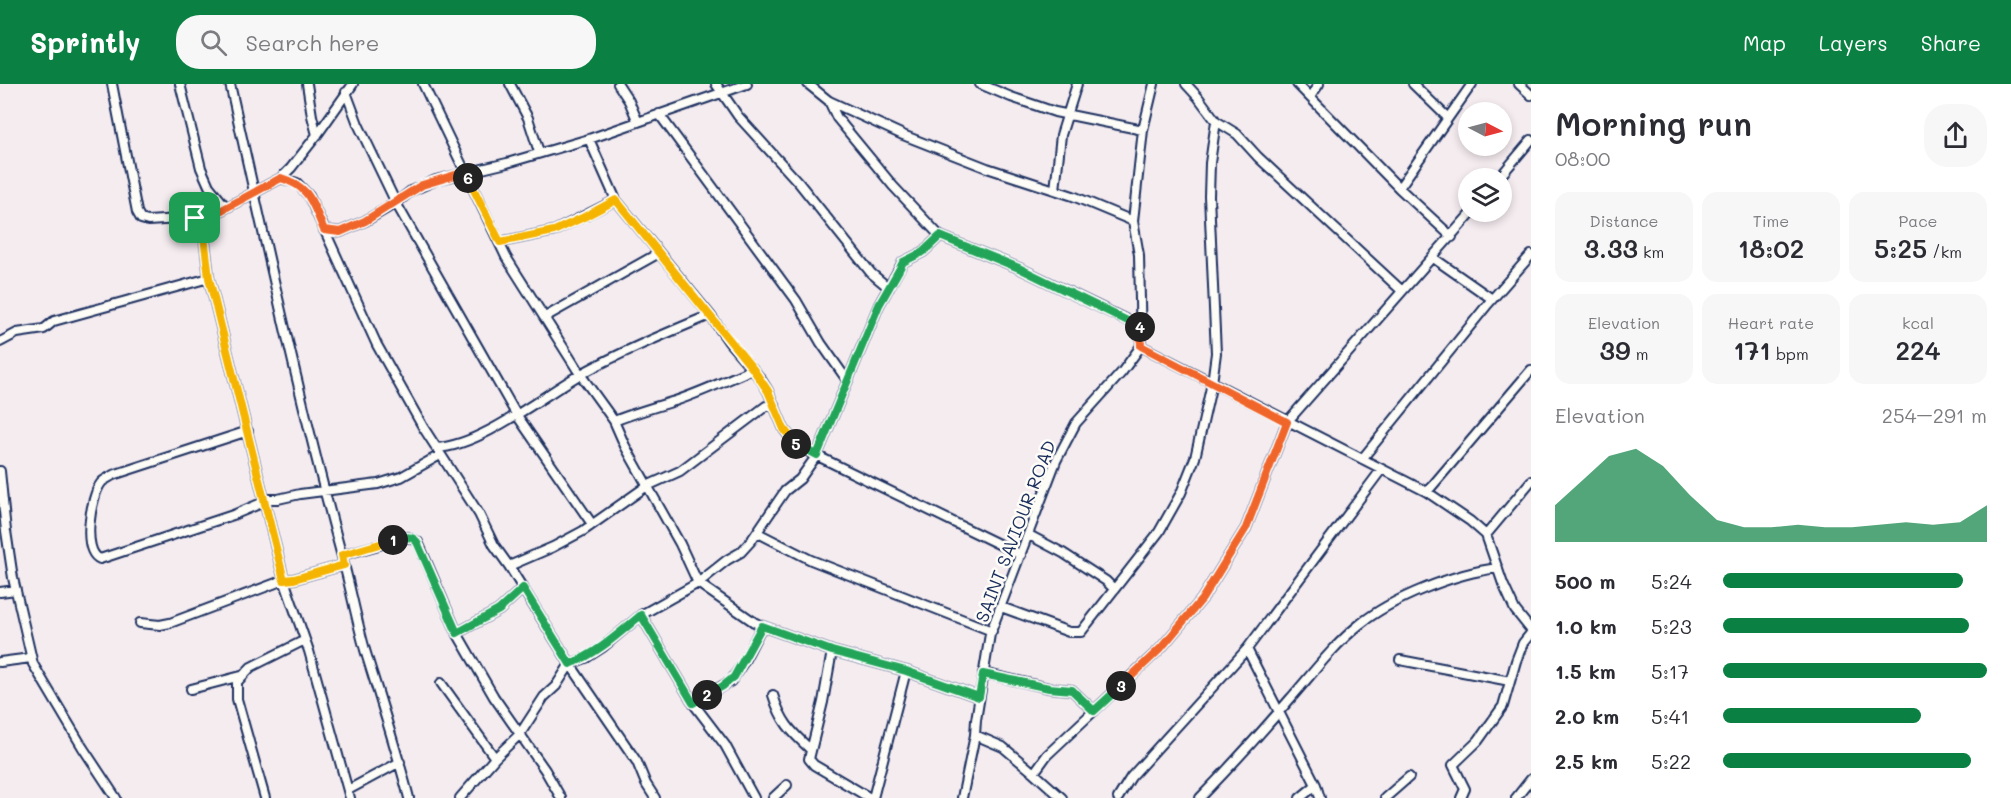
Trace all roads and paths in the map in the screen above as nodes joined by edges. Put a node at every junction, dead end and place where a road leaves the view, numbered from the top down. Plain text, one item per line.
1 (112, 84) edge
2 (180, 84) edge
3 (231, 84) edge
4 (307, 84) edge
5 (353, 84) edge
6 (423, 84) edge
7 (510, 84) edge
8 (618, 84) edge
9 (716, 84) edge
10 (747, 84) edge
11 (808, 84) edge
12 (980, 84) edge
13 (1077, 84) edge
14 (1154, 84) edge
15 (1186, 84) edge
16 (1297, 84) edge
17 (1319, 84) edge
18 (1413, 84) edge
19 (1472, 84) edge
20 (1519, 84) edge
21 (346, 92) junction
22 (723, 94) junction
23 (1531, 95) edge
24 (1310, 97) junction
25 (829, 101) junction
26 (659, 114) junction
27 (1067, 114) junction
28 (312, 116) junction
29 (329, 116) junction
30 (1448, 118) junction
31 (638, 122) junction
32 (1216, 122) junction
33 (1143, 130) junction
34 (317, 135) junction
35 (588, 139) junction
36 (1531, 140) edge
37 (539, 152) junction
38 (291, 168) junction
39 (1507, 168) edge
40 (465, 172) junction
41 (281, 178) junction
42 (297, 183) junction
43 (1399, 188) junction
44 (1055, 190) junction
45 (255, 192) junction
46 (616, 200) junction
47 (396, 203) junction
48 (226, 207) junction
49 (195, 218) junction
50 (1133, 221) junction
51 (1464, 222) edge
52 (324, 230) junction
53 (940, 236) junction
54 (1452, 237) junction
55 (500, 242) junction
56 (659, 253) junction
57 (1531, 255) edge
58 (1432, 257) junction
59 (209, 278) junction
60 (889, 288) junction
61 (1401, 290) junction
62 (1492, 299) junction
63 (710, 315) junction
64 (545, 317) junction
65 (1141, 327) junction
66 (0, 342) edge
67 (1141, 346) junction
68 (753, 369) junction
69 (1530, 372) edge
70 (580, 374) junction
71 (847, 380) junction
72 (1212, 383) junction
73 (775, 406) junction
74 (516, 414) junction
75 (614, 421) junction
76 (1287, 422) junction
77 (248, 431) junction
78 (438, 452) junction
79 (817, 455) junction
80 (1362, 459) junction
81 (1381, 470) junction
82 (0, 471) edge
83 (1531, 481) edge
84 (647, 486) junction
85 (324, 491) junction
86 (1427, 492) junction
87 (1, 493) edge
88 (264, 501) junction
89 (592, 524) junction
90 (758, 533) junction
91 (1029, 535) junction
92 (1486, 535) junction
93 (342, 555) junction
94 (1021, 555) junction
95 (344, 565) junction
96 (509, 566) junction
97 (1498, 568) junction
98 (284, 580) junction
99 (699, 584) junction
100 (523, 588) junction
101 (1113, 588) junction
102 (16, 590) junction
103 (0, 592) edge
104 (1001, 607) junction
105 (641, 615) junction
106 (140, 623) dead end
107 (762, 626) junction
108 (992, 631) junction
109 (1531, 631) edge
110 (457, 633) junction
111 (305, 640) junction
112 (1247, 649) junction
113 (832, 651) junction
114 (31, 658) junction
115 (1400, 660) dead end
116 (0, 662) edge
117 (570, 664) junction
118 (906, 671) junction
119 (983, 674) junction
120 (241, 676) junction
121 (1510, 681) junction
122 (441, 683) dead end
123 (191, 689) dead end
124 (773, 695) dead end
125 (979, 697) junction
126 (693, 703) junction
127 (1094, 711) junction
128 (1278, 712) junction
129 (520, 734) junction
130 (975, 735) junction
131 (810, 749) junction
132 (495, 758) junction
133 (400, 762) junction
134 (1034, 773) junction
135 (1409, 777) dead end
136 (1531, 779) edge
137 (1316, 784) junction
138 (787, 785) dead end
139 (349, 794) edge
140 (116, 798) edge
141 (265, 798) edge
142 (409, 798) edge
143 (460, 798) edge
144 (561, 798) edge
145 (655, 798) edge
146 (754, 798) edge
147 (772, 798) edge
148 (872, 798) edge
149 (962, 798) edge
150 (1062, 798) edge
151 (1118, 798) edge
152 (1200, 798) edge
153 (1300, 798) edge
154 (1320, 798) edge
155 (1385, 798) edge
156 (1461, 798) edge
157 (1516, 798) edge

1 - 49 street
2 - 48 street
3 - 45 street
4 - 28 street
5 - 21 street
6 - 40 street
7 - 37 street
8 - 31 street
9 - 22 street
10 - 22 street
11 - 25 street
12 - 27 street
13 - 27 street
14 - 33 street
15 - 32 street
16 - 24 street
17 - 24 street
18 - 30 street
19 - 30 street
20 - 23 street
21 - 29 street
21 - 47 street
22 - 26 street
22 - 60 street
24 - 43 street
25 - 44 street
25 - 53 street
26 - 31 street
26 - 71 street
27 - 33 street
27 - 44 street
28 - 29 street
28 - 34 street
29 - 34 street
30 - 43 street
31 - 35 street
32 - 61 street
32 - 72 street
33 - 50 street
34 - 38 street
35 - 37 street
35 - 46 street
36 - 39 street
37 - 40 street
38 - 41 street
38 - 42 street
40 - 47 street
40 - 55 street
41 - 42 street
41 - 45 street
42 - 52 street
43 - 54 street
44 - 50 street
45 - 48 street
45 - 85 street
46 - 55 street
46 - 56 street
47 - 52 street
47 - 74 street
48 - 49 street
49 - 59 street
50 - 65 street
51 - 54 street
52 - 78 street
53 - 60 street
53 - 65 street
54 - 58 street
55 - 64 street
56 - 63 street
56 - 64 street
57 - 62 street
58 - 61 street
58 - 62 street
59 - 66 street
59 - 77 street
60 - 71 street
61 - 76 street
62 - 80 street
63 - 68 street
63 - 70 street
64 - 70 street
65 - 67 street
67 - 72 street
67 - 91 street, SAINT SAVIOUR ROAD
68 - 73 street
68 - 75 street
69 - 86 street
70 - 74 street
70 - 75 street
71 - 79 street
72 - 76 street
72 - 101 street
73 - 79 street
73 - 84 street
74 - 78 street
74 - 89 street
75 - 84 street
76 - 80 street
76 - 127 street
77 - 88 street
77 - 88 street
78 - 85 street
78 - 96 street
79 - 90 street
79 - 94 street
80 - 81 street
81 - 86 street
81 - 112 street
82 - 87 street
83 - 92 street
84 - 89 street
84 - 99 street
85 - 88 street
85 - 93 street
86 - 92 street
87 - 102 street
88 - 98 street
89 - 96 street
90 - 99 street
90 - 108 street
91 - 94 street, SAINT SAVIOUR ROAD
91 - 101 street
92 - 97 street
93 - 95 street
93 - 110 street
94 - 104 street, SAINT SAVIOUR ROAD
95 - 98 street
95 - 133 street
96 - 100 street
97 - 109 street
97 - 128 street
98 - 106 street
98 - 111 street
99 - 105 street
99 - 107 street
100 - 110 street
100 - 117 street
101 - 104 street
102 - 103 street
102 - 114 street
104 - 108 street, SAINT SAVIOUR ROAD
105 - 117 street
105 - 126 street
107 - 113 street
107 - 126 street
108 - 119 street, SAINT SAVIOUR ROAD
109 - 121 street
110 - 129 street
111 - 120 street
111 - 139 street
112 - 128 street
112 - 151 street
113 - 118 street
113 - 131 street
114 - 116 street
114 - 140 street
115 - 121 street
117 - 129 street
117 - 145 street
118 - 125 street
118 - 148 street
119 - 125 street, SAINT SAVIOUR ROAD
119 - 127 street
120 - 123 street
120 - 141 street
121 - 156 street
122 - 132 street
124 - 131 street
125 - 130 street, SAINT SAVIOUR ROAD
126 - 146 street
127 - 134 street
128 - 137 street
128 - 152 street
129 - 132 street
129 - 144 street
130 - 134 street
130 - 149 street, SAINT SAVIOUR ROAD
131 - 148 street
132 - 143 street
133 - 139 street
133 - 142 street
134 - 150 street
135 - 155 street
136 - 157 street
137 - 153 street
137 - 154 street
138 - 147 street

